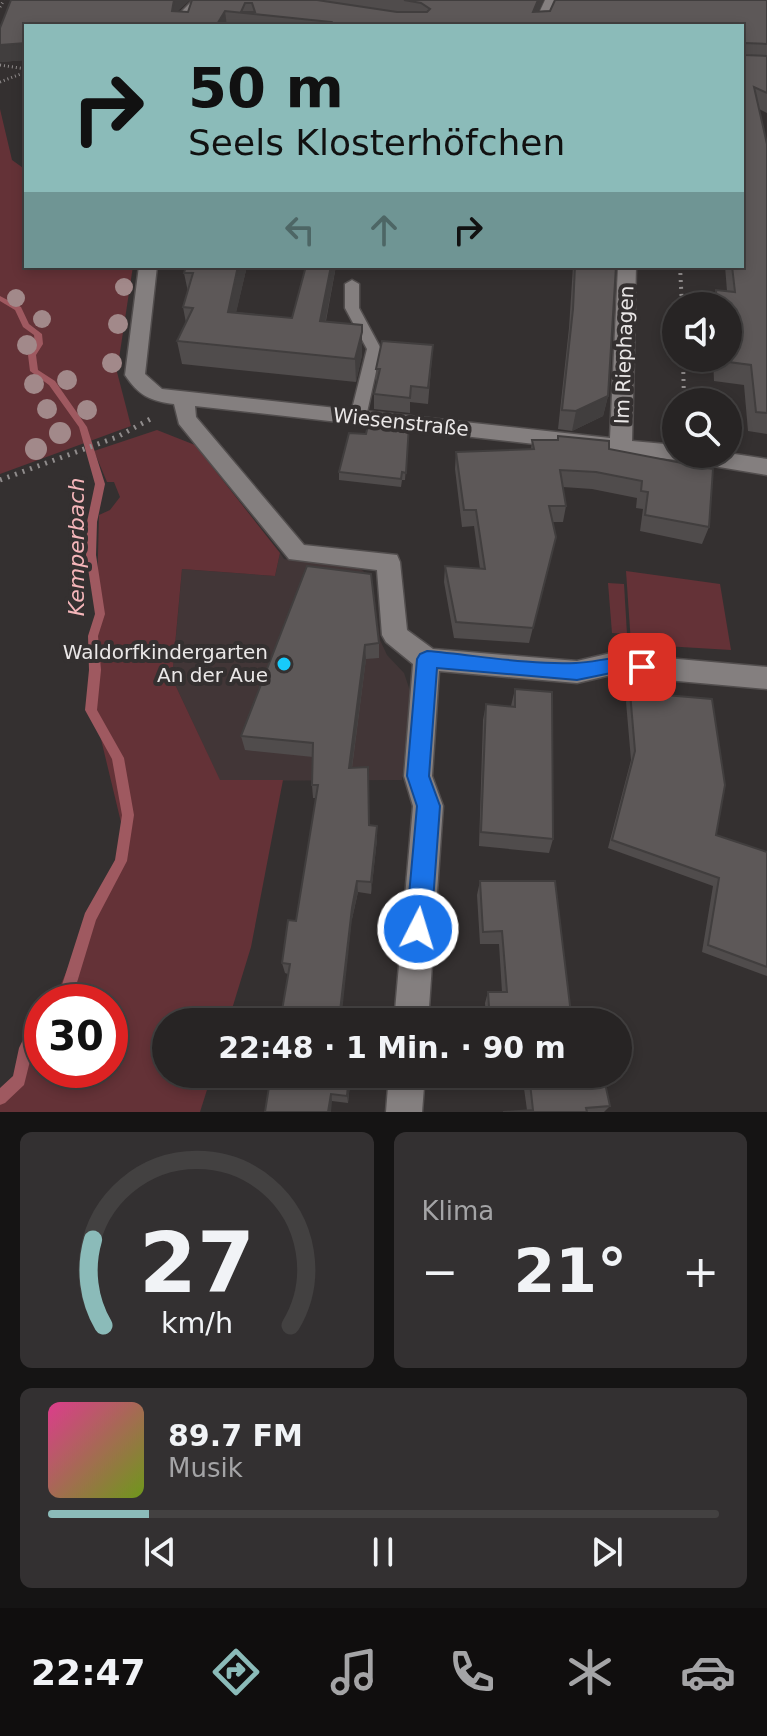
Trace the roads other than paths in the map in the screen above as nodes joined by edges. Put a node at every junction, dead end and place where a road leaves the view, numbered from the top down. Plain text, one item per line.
1 (200, 0) edge
2 (551, 0) edge
3 (183, 24) edge
4 (540, 24) edge
5 (148, 268) edge
6 (627, 268) edge
7 (352, 284) dead end
8 (184, 400) junction
9 (358, 417) junction
10 (621, 445) junction
11 (662, 451) edge
12 (742, 463) edge
13 (767, 467) edge
14 (427, 659) junction
15 (767, 678) edge
16 (412, 1008) edge
17 (406, 1088) edge
18 (404, 1112) edge

1 - 3 street
2 - 4 street
5 - 8 street, Wiesenstraße
6 - 10 street, Im Riephagen
7 - 9 lane
8 - 9 street, Wiesenstraße
8 - 14 street
9 - 10 street, Wiesenstraße
10 - 11 street, Wiesenstraße
12 - 13 street
14 - 15 street
14 - 16 street
17 - 18 street

